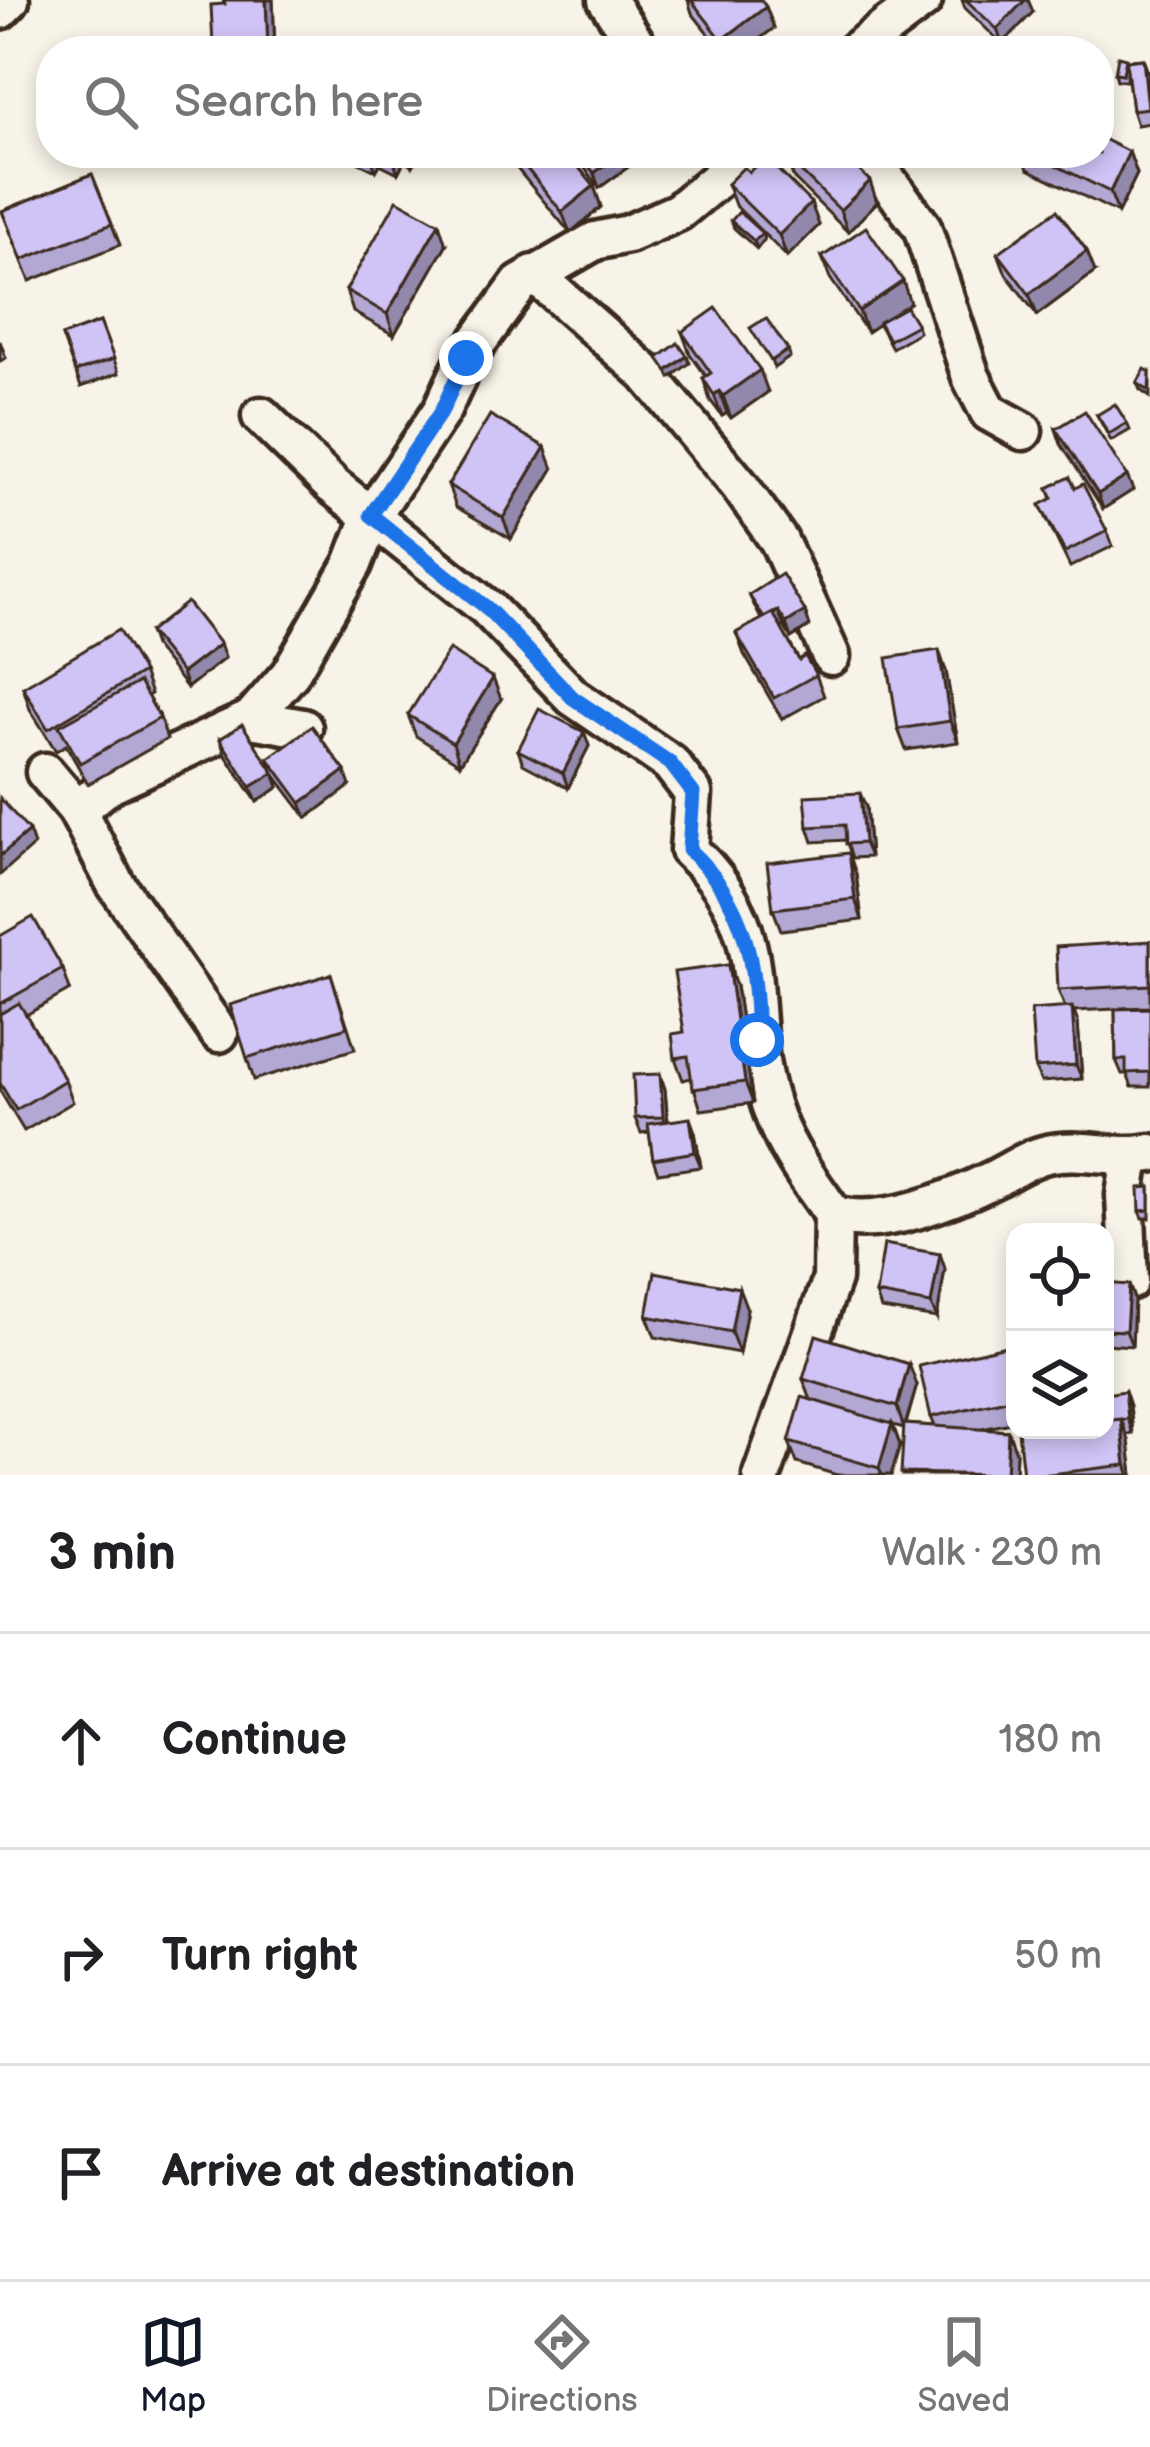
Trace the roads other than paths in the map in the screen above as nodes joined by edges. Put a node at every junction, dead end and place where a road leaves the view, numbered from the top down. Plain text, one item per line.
1 (10, 0) edge
2 (607, 0) edge
3 (923, 0) edge
4 (0, 10) edge
5 (631, 36) edge
6 (875, 36) edge
7 (721, 168) edge
8 (878, 168) edge
9 (534, 274) junction
10 (261, 416) dead end
11 (1023, 431) dead end
12 (371, 515) junction
13 (831, 656) dead end
14 (251, 719) junction
15 (303, 728) edge
16 (45, 772) dead end
17 (77, 810) junction
18 (219, 1033) dead end
19 (1140, 1155) edge
20 (833, 1214) junction
21 (1129, 1281) edge
22 (763, 1475) edge

1 - 4 street
2 - 5 street
3 - 6 street
7 - 9 street
8 - 11 street
9 - 12 street
9 - 13 street
10 - 12 street
12 - 14 street
12 - 20 street
14 - 15 street
14 - 17 street
16 - 17 street
17 - 18 street
19 - 20 street
19 - 21 street
20 - 22 street

